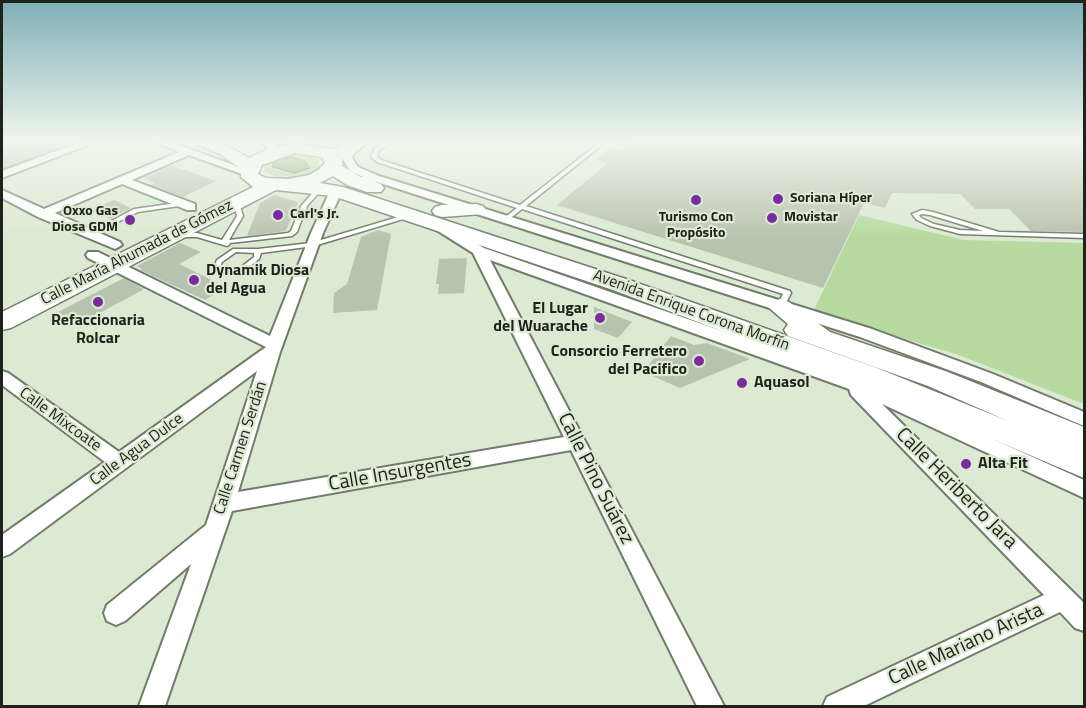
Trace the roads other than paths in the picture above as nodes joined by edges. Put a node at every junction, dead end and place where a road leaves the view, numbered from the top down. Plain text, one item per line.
1 (138, 173) edge
2 (248, 173) edge
3 (251, 173) edge
4 (325, 173) edge
5 (331, 173) edge
6 (333, 173) edge
7 (336, 173) edge
8 (338, 173) edge
9 (344, 173) edge
10 (360, 173) edge
11 (416, 173) edge
12 (565, 173) edge
13 (378, 179) junction
14 (122, 180) junction
15 (280, 185) junction
16 (2, 195) edge
17 (236, 203) junction
18 (187, 206) junction
19 (522, 207) junction
20 (476, 210) junction
21 (42, 214) junction
22 (326, 214) junction
23 (301, 215) junction
24 (408, 216) junction
25 (441, 219) junction
26 (506, 219) junction
27 (999, 234) junction
28 (1084, 236) edge
29 (169, 237) junction
30 (224, 242) junction
31 (92, 245) junction
32 (312, 245) junction
33 (235, 250) junction
34 (258, 251) junction
35 (479, 251) junction
36 (115, 255) junction
37 (2, 301) edge
38 (780, 307) junction
39 (2, 322) edge
40 (273, 349) junction
41 (825, 349) junction
42 (2, 377) edge
43 (848, 381) junction
44 (1084, 419) edge
45 (1084, 440) edge
46 (576, 442) junction
47 (119, 462) junction
48 (1084, 465) edge
49 (1084, 489) edge
50 (224, 503) junction
51 (215, 530) junction
52 (2, 547) edge
53 (1063, 598) junction
54 (116, 613) dead end
55 (1084, 620) edge
56 (152, 706) edge
57 (711, 706) edge
58 (836, 706) edge

1 - 14 street
2 - 18 main road, Calle María Ahumada de Gómez
3 - 15 main road, Avenida Enrique Corona Morfín
4 - 15 main road, Avenida Enrique Corona Morfín
5 - 23 lane
6 - 22 street, Calle Carmen Serdán
7 - 24 main road, Avenida Enrique Corona Morfín
8 - 25 main road, Avenida Enrique Corona Morfín
9 - 13 street
10 - 13 street
11 - 19 lane
12 - 19 lane
13 - 20 street
14 - 18 street
14 - 21 street
15 - 17 main road, Calle María Ahumada de Gómez
16 - 21 street
17 - 29 main road, Calle María Ahumada de Gómez
17 - 30 lane
18 - 31 lane
18 - 36 main road, Calle María Ahumada de Gómez
19 - 26 lane
19 - 38 lane
20 - 25 main road
20 - 26 street
21 - 31 street
22 - 23 lane
22 - 32 street, Calle Carmen Serdán
23 - 30 lane
24 - 25 main road, Avenida Enrique Corona Morfín
24 - 32 lane
25 - 35 street
25 - 41 main road, Avenida Enrique Corona Morfín
26 - 38 street
27 - 27 lane
27 - 28 lane
29 - 30 lane
29 - 36 main road, Calle María Ahumada de Gómez
30 - 33 lane
31 - 36 main road, Calle María Ahumada de Gómez
31 - 37 main road, Calle María Ahumada de Gómez
32 - 34 lane
32 - 40 street, Calle Carmen Serdán
33 - 34 lane
33 - 34 lane
35 - 43 street
35 - 46 street, Calle Pino Suárez
36 - 39 main road, Calle María Ahumada de Gómez
36 - 40 street
38 - 41 main road
38 - 44 street
40 - 47 street, Calle Agua Dulce
40 - 50 street, Calle Carmen Serdán
41 - 43 street, Calle Heriberto Jara
41 - 45 main road, Avenida Enrique Corona Morfín
41 - 48 main road, Avenida Enrique Corona Morfín
42 - 47 street, Calle Mixcoate
43 - 49 street
43 - 53 street, Calle Heriberto Jara
46 - 50 street, Calle Insurgentes
46 - 57 street, Calle Pino Suárez
47 - 52 street, Calle Agua Dulce
50 - 51 street, Calle Carmen Serdán
51 - 54 street
51 - 56 street, Calle Carmen Serdán
53 - 55 street, Calle Heriberto Jara
53 - 58 street, Calle Mariano Arista

